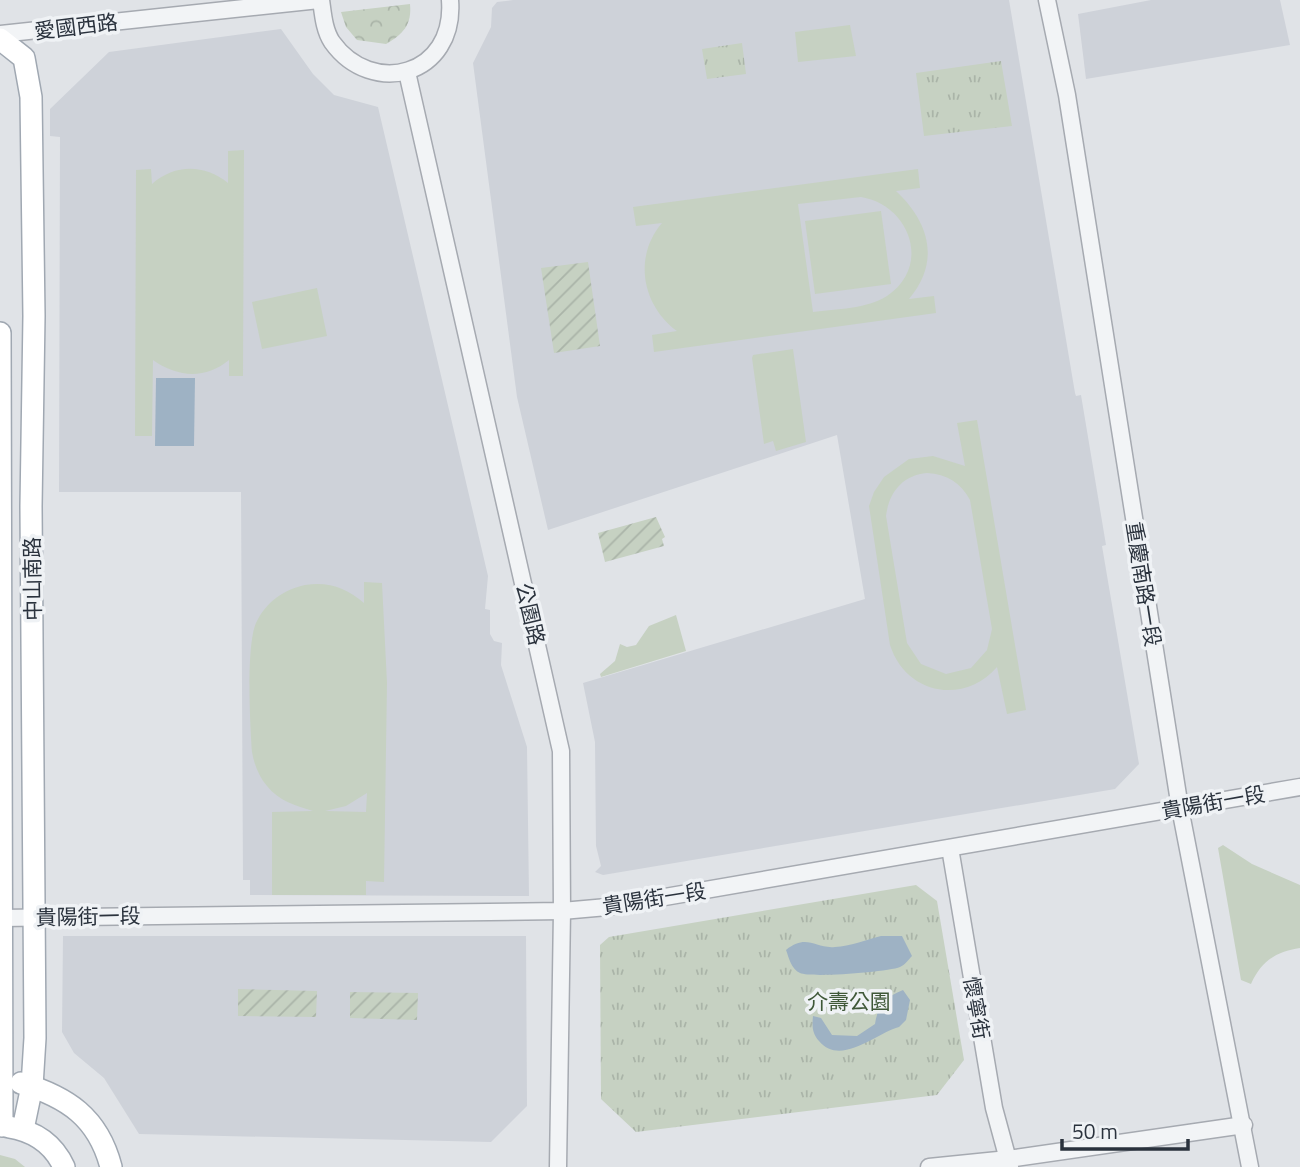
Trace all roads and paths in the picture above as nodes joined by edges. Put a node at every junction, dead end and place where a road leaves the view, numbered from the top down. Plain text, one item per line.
1 (320, 0) edge
2 (450, 0) edge
3 (1046, 0) edge
4 (0, 37) edge
5 (407, 72) junction
6 (0, 333) edge
7 (1300, 787) edge
8 (1180, 808) junction
9 (950, 848) junction
10 (562, 911) junction
11 (34, 916) junction
12 (1, 918) edge
13 (1, 1081) edge
14 (32, 1086) junction
15 (1244, 1125) junction
16 (8, 1127) edge
17 (1009, 1163) edge
18 (64, 1167) edge
19 (111, 1167) edge
20 (558, 1167) edge
21 (929, 1167) edge
22 (1250, 1167) edge

1 - 4 street, 愛國西路
1 - 5 street
2 - 5 street
3 - 8 street, 重慶南路一段
4 - 11 main road, 中山南路
5 - 10 street, 公園路
6 - 12 main road, 中山南路
7 - 8 street, 貴陽街一段
8 - 9 street, 貴陽街一段
8 - 15 street, 重慶南路一段
9 - 10 street, 貴陽街一段
9 - 17 street, 懷寧街
10 - 11 street, 貴陽街一段
10 - 20 street, 公園路
11 - 12 street, 貴陽街一段
11 - 14 main road, 中山南路
12 - 13 main road, 中山南路
13 - 14 main road
13 - 16 main road, 中山南路
14 - 16 main road, 中山南路
14 - 19 main road
15 - 17 street
15 - 22 street, 重慶南路一段
16 - 18 main road
17 - 21 street

